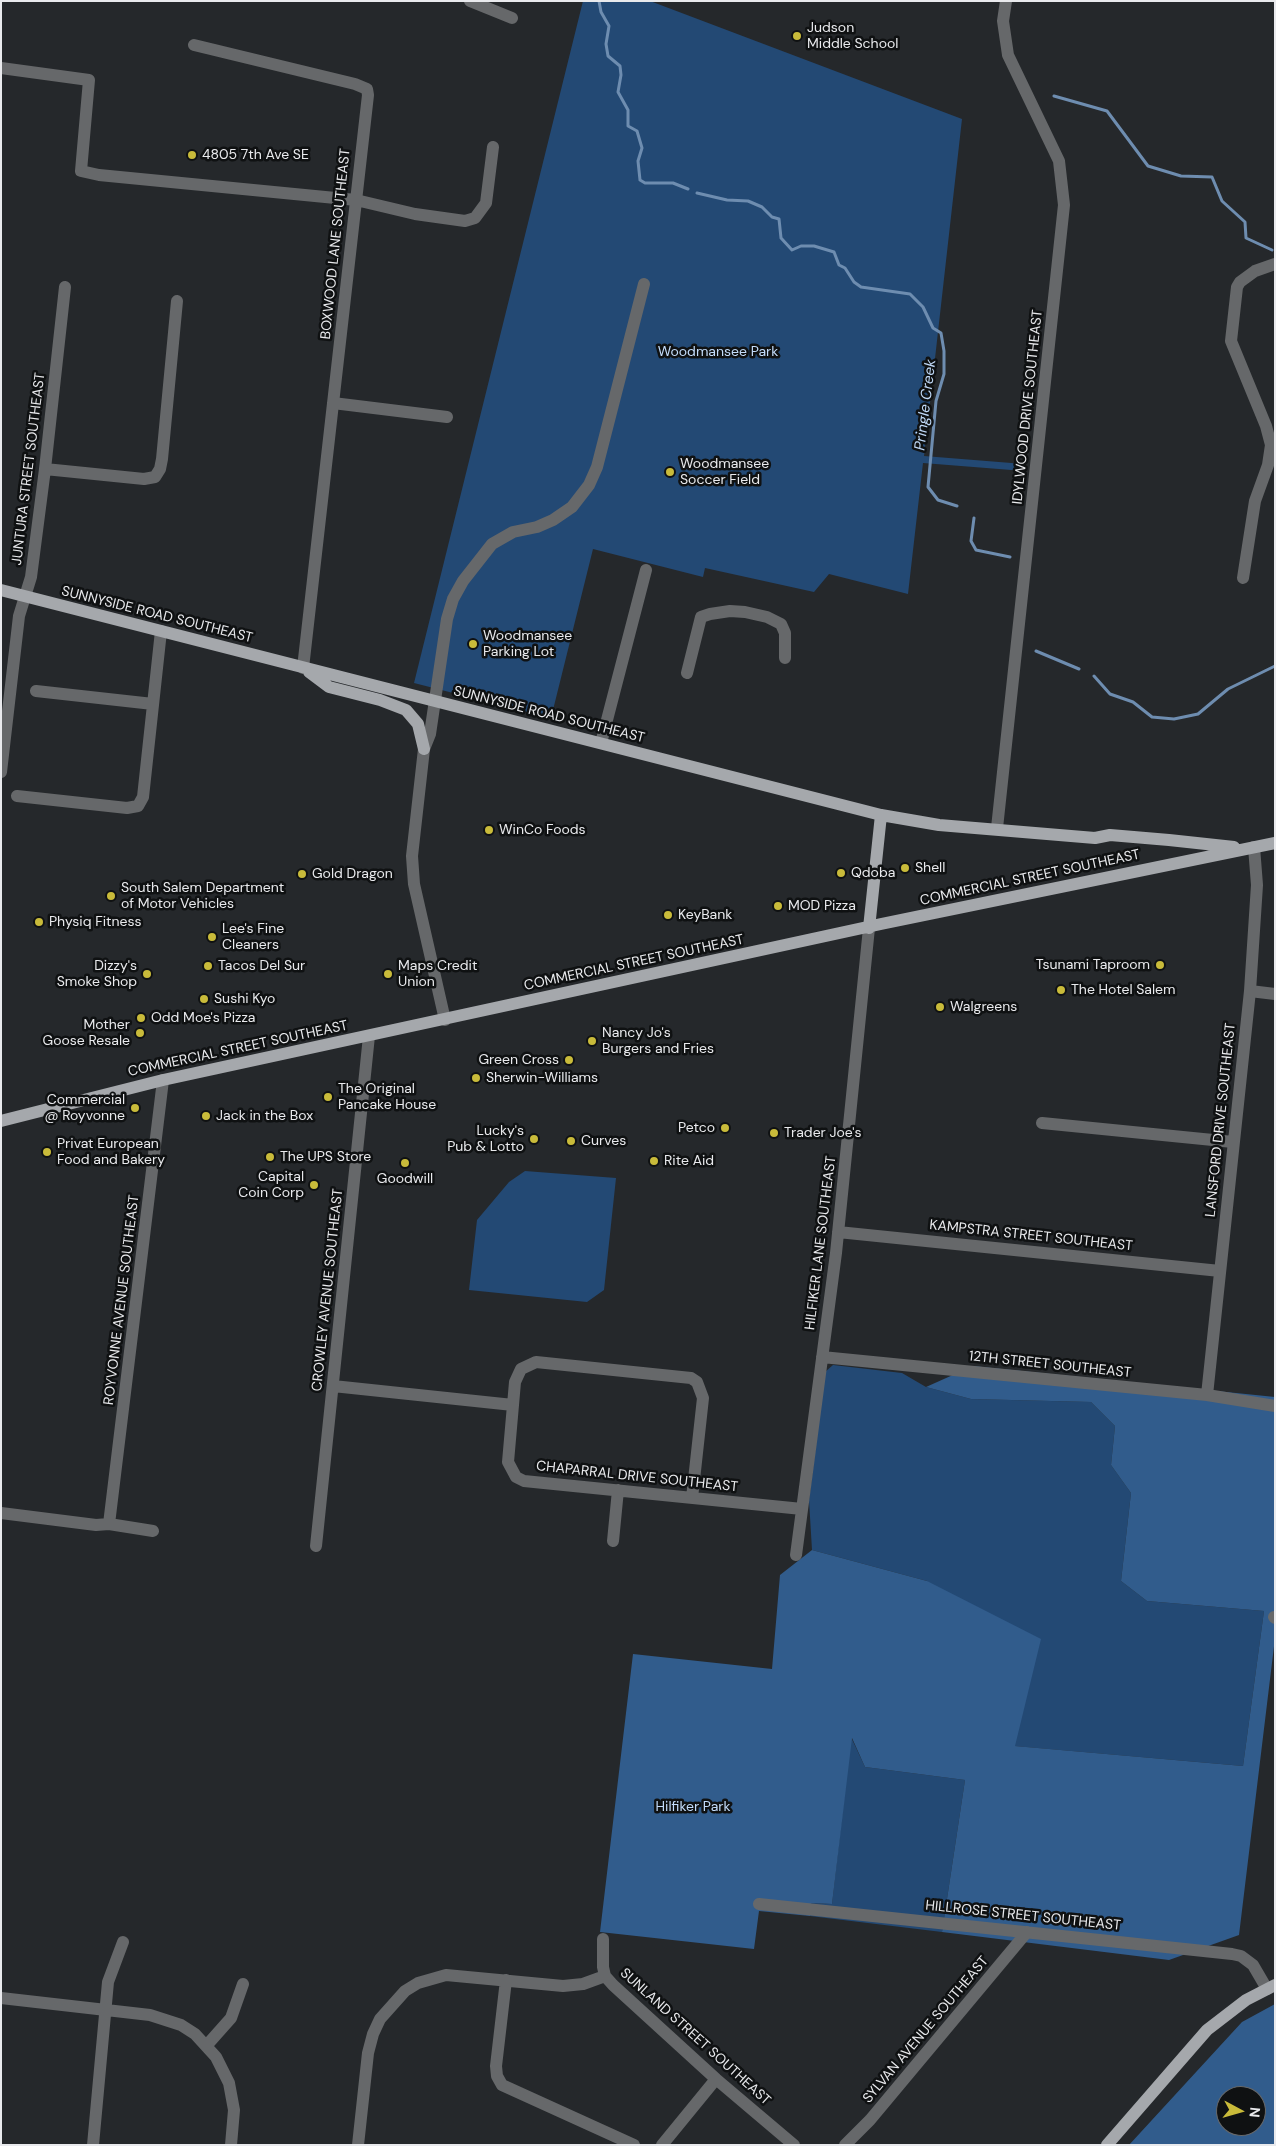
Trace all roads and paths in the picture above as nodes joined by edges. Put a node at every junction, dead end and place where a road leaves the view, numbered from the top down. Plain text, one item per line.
1 (470, 1) edge
2 (1006, 1) edge
3 (512, 18) dead end
4 (194, 45) dead end
5 (1, 68) edge
6 (493, 147) dead end
7 (356, 200) junction
8 (1275, 264) edge
9 (644, 284) dead end
10 (65, 287) dead end
11 (177, 301) dead end
12 (333, 403) junction
13 (447, 417) dead end
14 (45, 469) junction
15 (646, 570) dead end
16 (1243, 578) dead end
17 (1, 590) edge
18 (26, 596) junction
19 (161, 631) junction
20 (785, 658) dead end
21 (303, 668) junction
22 (687, 673) dead end
23 (36, 690) dead end
24 (435, 701) junction
25 (152, 704) junction
26 (601, 743) junction
27 (424, 749) junction
28 (1, 772) edge
29 (17, 796) dead end
30 (881, 815) junction
31 (997, 828) junction
32 (1275, 843) edge
33 (1250, 848) junction
34 (869, 928) junction
35 (1250, 991) junction
36 (1275, 994) edge
37 (444, 1020) junction
38 (369, 1036) junction
39 (162, 1080) junction
40 (1, 1121) edge
41 (1042, 1123) dead end
42 (1234, 1142) junction
43 (838, 1232) junction
44 (1220, 1271) junction
45 (822, 1357) junction
46 (332, 1386) junction
47 (1207, 1395) junction
48 (513, 1405) junction
49 (1275, 1406) edge
50 (618, 1490) junction
51 (692, 1498) junction
52 (802, 1509) junction
53 (1, 1513) edge
54 (109, 1524) junction
55 (153, 1531) dead end
56 (613, 1541) dead end
57 (316, 1546) dead end
58 (796, 1555) dead end
59 (759, 1904) dead end
60 (1027, 1932) junction
61 (604, 1939) dead end
62 (123, 1942) dead end
63 (605, 1976) junction
64 (506, 1980) junction
65 (243, 1984) dead end
66 (1271, 1987) edge
67 (1, 1998) edge
68 (105, 2010) junction
69 (207, 2045) junction
70 (716, 2079) junction
71 (94, 2145) edge
72 (231, 2145) edge
73 (358, 2145) edge
74 (634, 2145) edge
75 (662, 2145) edge
76 (794, 2145) edge
77 (845, 2145) edge
78 (1107, 2145) edge

1 - 3 street
2 - 31 street, IDYLWOOD DRIVE SOUTHEAST
4 - 7 street, BOXWOOD LANE SOUTHEAST
5 - 7 street
6 - 7 street
7 - 12 street, BOXWOOD LANE SOUTHEAST
8 - 16 street
9 - 24 street
10 - 14 street, JUNTURA STREET SOUTHEAST
11 - 14 street
12 - 13 street
12 - 21 street, BOXWOOD LANE SOUTHEAST
14 - 18 street, JUNTURA STREET SOUTHEAST
15 - 26 street
17 - 18 main road, SUNNYSIDE ROAD SOUTHEAST
18 - 19 main road, SUNNYSIDE ROAD SOUTHEAST
18 - 28 street, JUNTURA STREET SOUTHEAST
19 - 21 main road, SUNNYSIDE ROAD SOUTHEAST
19 - 25 street
20 - 22 street
21 - 24 main road, SUNNYSIDE ROAD SOUTHEAST
21 - 27 main road
23 - 25 street
24 - 26 main road, SUNNYSIDE ROAD SOUTHEAST
24 - 27 street
25 - 29 street
26 - 30 main road, SUNNYSIDE ROAD SOUTHEAST
27 - 37 street
30 - 31 main road, SUNNYSIDE ROAD SOUTHEAST
30 - 34 main road, HILFIKER LANE SOUTHEAST
31 - 33 main road, SUNNYSIDE ROAD SOUTHEAST
32 - 33 main road, COMMERCIAL STREET SOUTHEAST
33 - 34 main road, COMMERCIAL STREET SOUTHEAST
33 - 35 street, LANSFORD DRIVE SOUTHEAST
34 - 37 main road, COMMERCIAL STREET SOUTHEAST
34 - 43 street, HILFIKER LANE SOUTHEAST
35 - 36 street
35 - 42 street, LANSFORD DRIVE SOUTHEAST
37 - 38 main road, COMMERCIAL STREET SOUTHEAST
38 - 39 main road, COMMERCIAL STREET SOUTHEAST
38 - 46 street, CROWLEY AVENUE SOUTHEAST
39 - 40 main road, COMMERCIAL STREET SOUTHEAST
39 - 54 street, ROYVONNE AVENUE SOUTHEAST
41 - 42 street
42 - 44 street, LANSFORD DRIVE SOUTHEAST
43 - 44 street, KAMPSTRA STREET SOUTHEAST
43 - 45 street, HILFIKER LANE SOUTHEAST
44 - 47 street, LANSFORD DRIVE SOUTHEAST
45 - 47 street, 12TH STREET SOUTHEAST
45 - 52 street, HILFIKER LANE SOUTHEAST
46 - 48 street
46 - 57 street, CROWLEY AVENUE SOUTHEAST
47 - 49 street, 12TH STREET SOUTHEAST
48 - 50 street, CHAPARRAL DRIVE SOUTHEAST
48 - 51 street
50 - 51 street, CHAPARRAL DRIVE SOUTHEAST
50 - 56 street
51 - 52 street, CHAPARRAL DRIVE SOUTHEAST
52 - 58 street, HILFIKER LANE SOUTHEAST
53 - 54 street
54 - 55 street
59 - 60 street, HILLROSE STREET SOUTHEAST
60 - 66 street, HILLROSE STREET SOUTHEAST
60 - 77 street, SYLVAN AVENUE SOUTHEAST
61 - 63 street, SUNLAND STREET SOUTHEAST
62 - 68 street
63 - 64 street
63 - 70 street, SUNLAND STREET SOUTHEAST
64 - 73 street
64 - 74 street
65 - 69 street
66 - 78 main road
67 - 68 street
68 - 69 street
68 - 71 street
69 - 72 street
70 - 75 street
70 - 76 street, SUNLAND STREET SOUTHEAST

